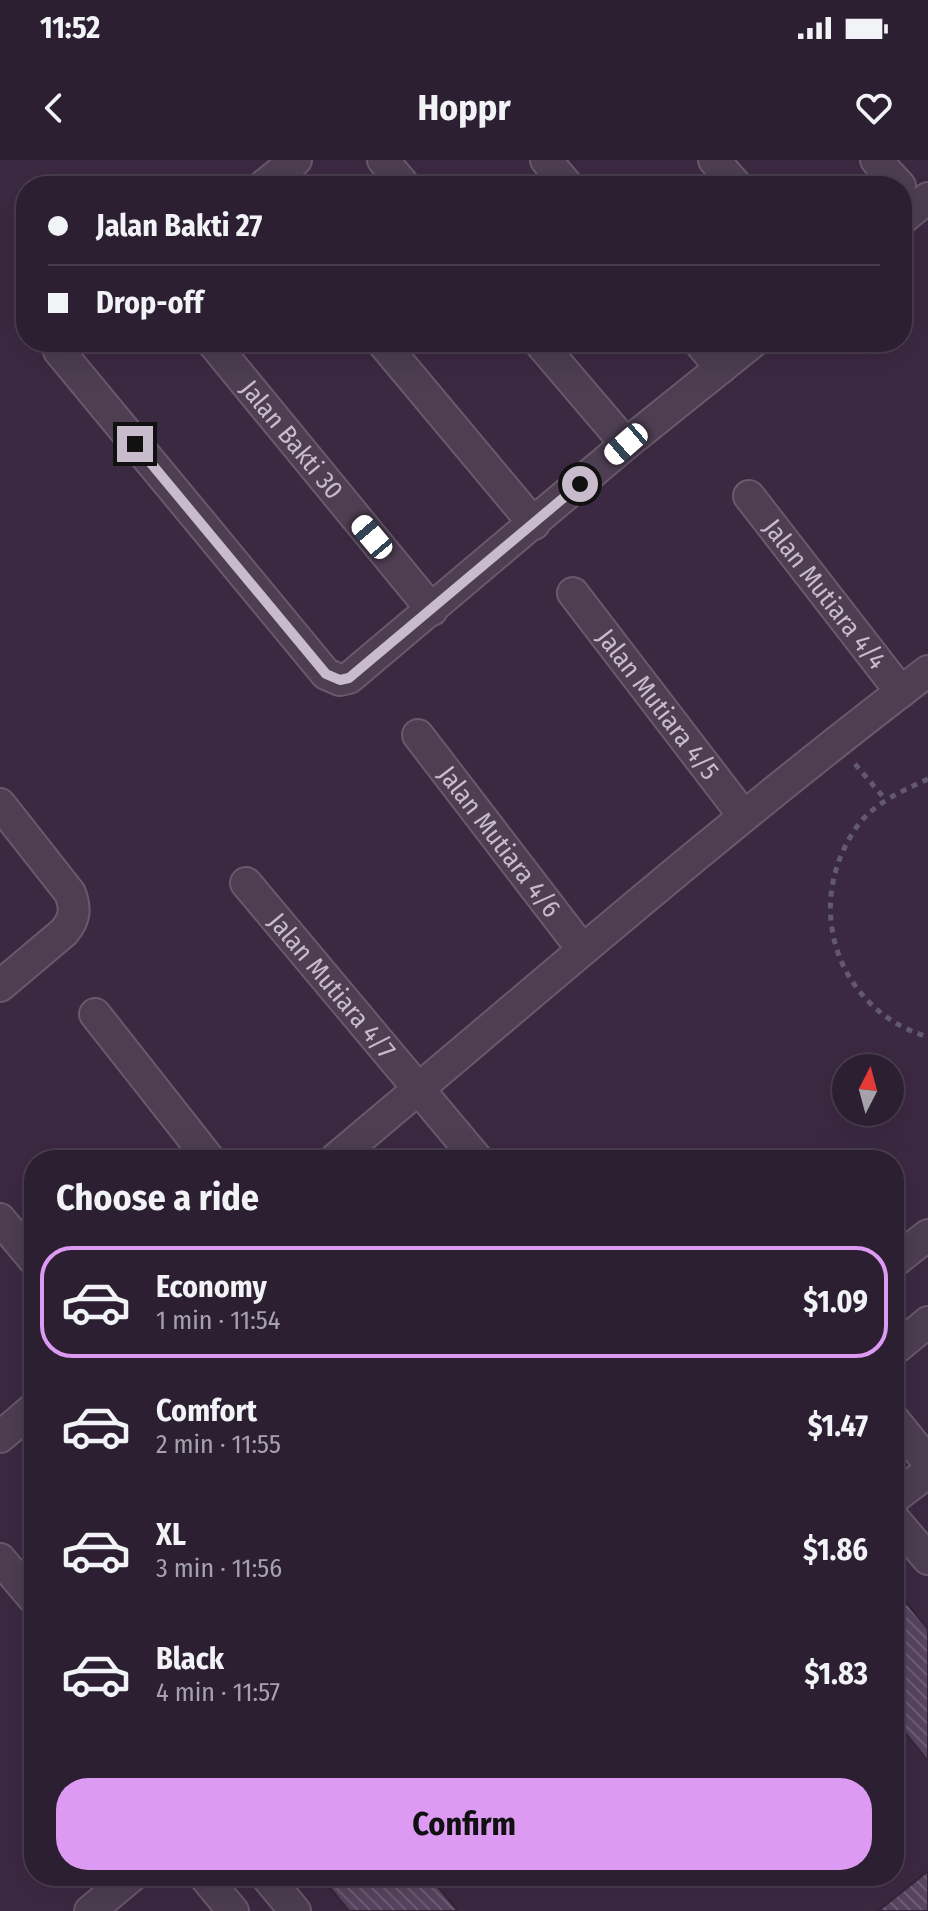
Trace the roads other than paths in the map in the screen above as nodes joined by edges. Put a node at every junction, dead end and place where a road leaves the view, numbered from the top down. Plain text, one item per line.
1 (296, 160) edge
2 (383, 160) edge
3 (546, 160) edge
4 (714, 160) edge
5 (876, 160) edge
6 (276, 176) edge
7 (397, 176) edge
8 (560, 176) edge
9 (728, 176) edge
10 (890, 176) edge
11 (60, 352) edge
12 (220, 352) edge
13 (390, 352) edge
14 (548, 352) edge
15 (707, 352) edge
16 (741, 352) edge
17 (721, 368) junction
18 (626, 444) junction
19 (749, 496) dead end
20 (534, 524) junction
21 (573, 593) dead end
22 (432, 610) junction
23 (928, 671) edge
24 (901, 692) junction
25 (418, 735) dead end
26 (0, 804) edge
27 (743, 815) junction
28 (246, 883) dead end
29 (582, 949) junction
30 (0, 986) edge
31 (95, 1014) dead end
32 (418, 1090) junction
33 (202, 1150) edge
34 (346, 1150) edge
35 (469, 1150) edge
36 (0, 1219) edge
37 (928, 1235) edge
38 (24, 1248) edge
39 (904, 1254) edge
40 (928, 1322) edge
41 (904, 1342) edge
42 (24, 1417) edge
43 (904, 1432) edge
44 (0, 1437) edge
45 (928, 1462) edge
46 (928, 1472) edge
47 (904, 1490) edge
48 (904, 1531) edge
49 (0, 1559) edge
50 (928, 1559) edge
51 (24, 1587) edge
52 (120, 1886) edge
53 (212, 1886) edge
54 (274, 1886) edge
55 (90, 1911) edge
56 (233, 1911) edge
57 (295, 1911) edge

1 - 6 street
2 - 7 street
3 - 8 street
4 - 9 street
5 - 10 street
11 - 22 street
12 - 22 street, Jalan Bakti 30
13 - 20 street
14 - 18 street
15 - 17 street
16 - 17 street
17 - 18 street
18 - 20 street
19 - 24 street, Jalan Mutiara 4/4
20 - 22 street
21 - 27 street, Jalan Mutiara 4/5
23 - 24 street
24 - 27 street
25 - 29 street, Jalan Mutiara 4/6
26 - 30 street
27 - 29 street
28 - 32 street, Jalan Mutiara 4/7
29 - 32 street
31 - 33 street
32 - 34 street
32 - 35 street, Jalan Mutiara 4/7
36 - 38 street
37 - 39 street
40 - 41 street
42 - 44 street
43 - 45 street
46 - 47 street
48 - 50 street
49 - 51 street
52 - 55 street
53 - 56 street
54 - 57 street

